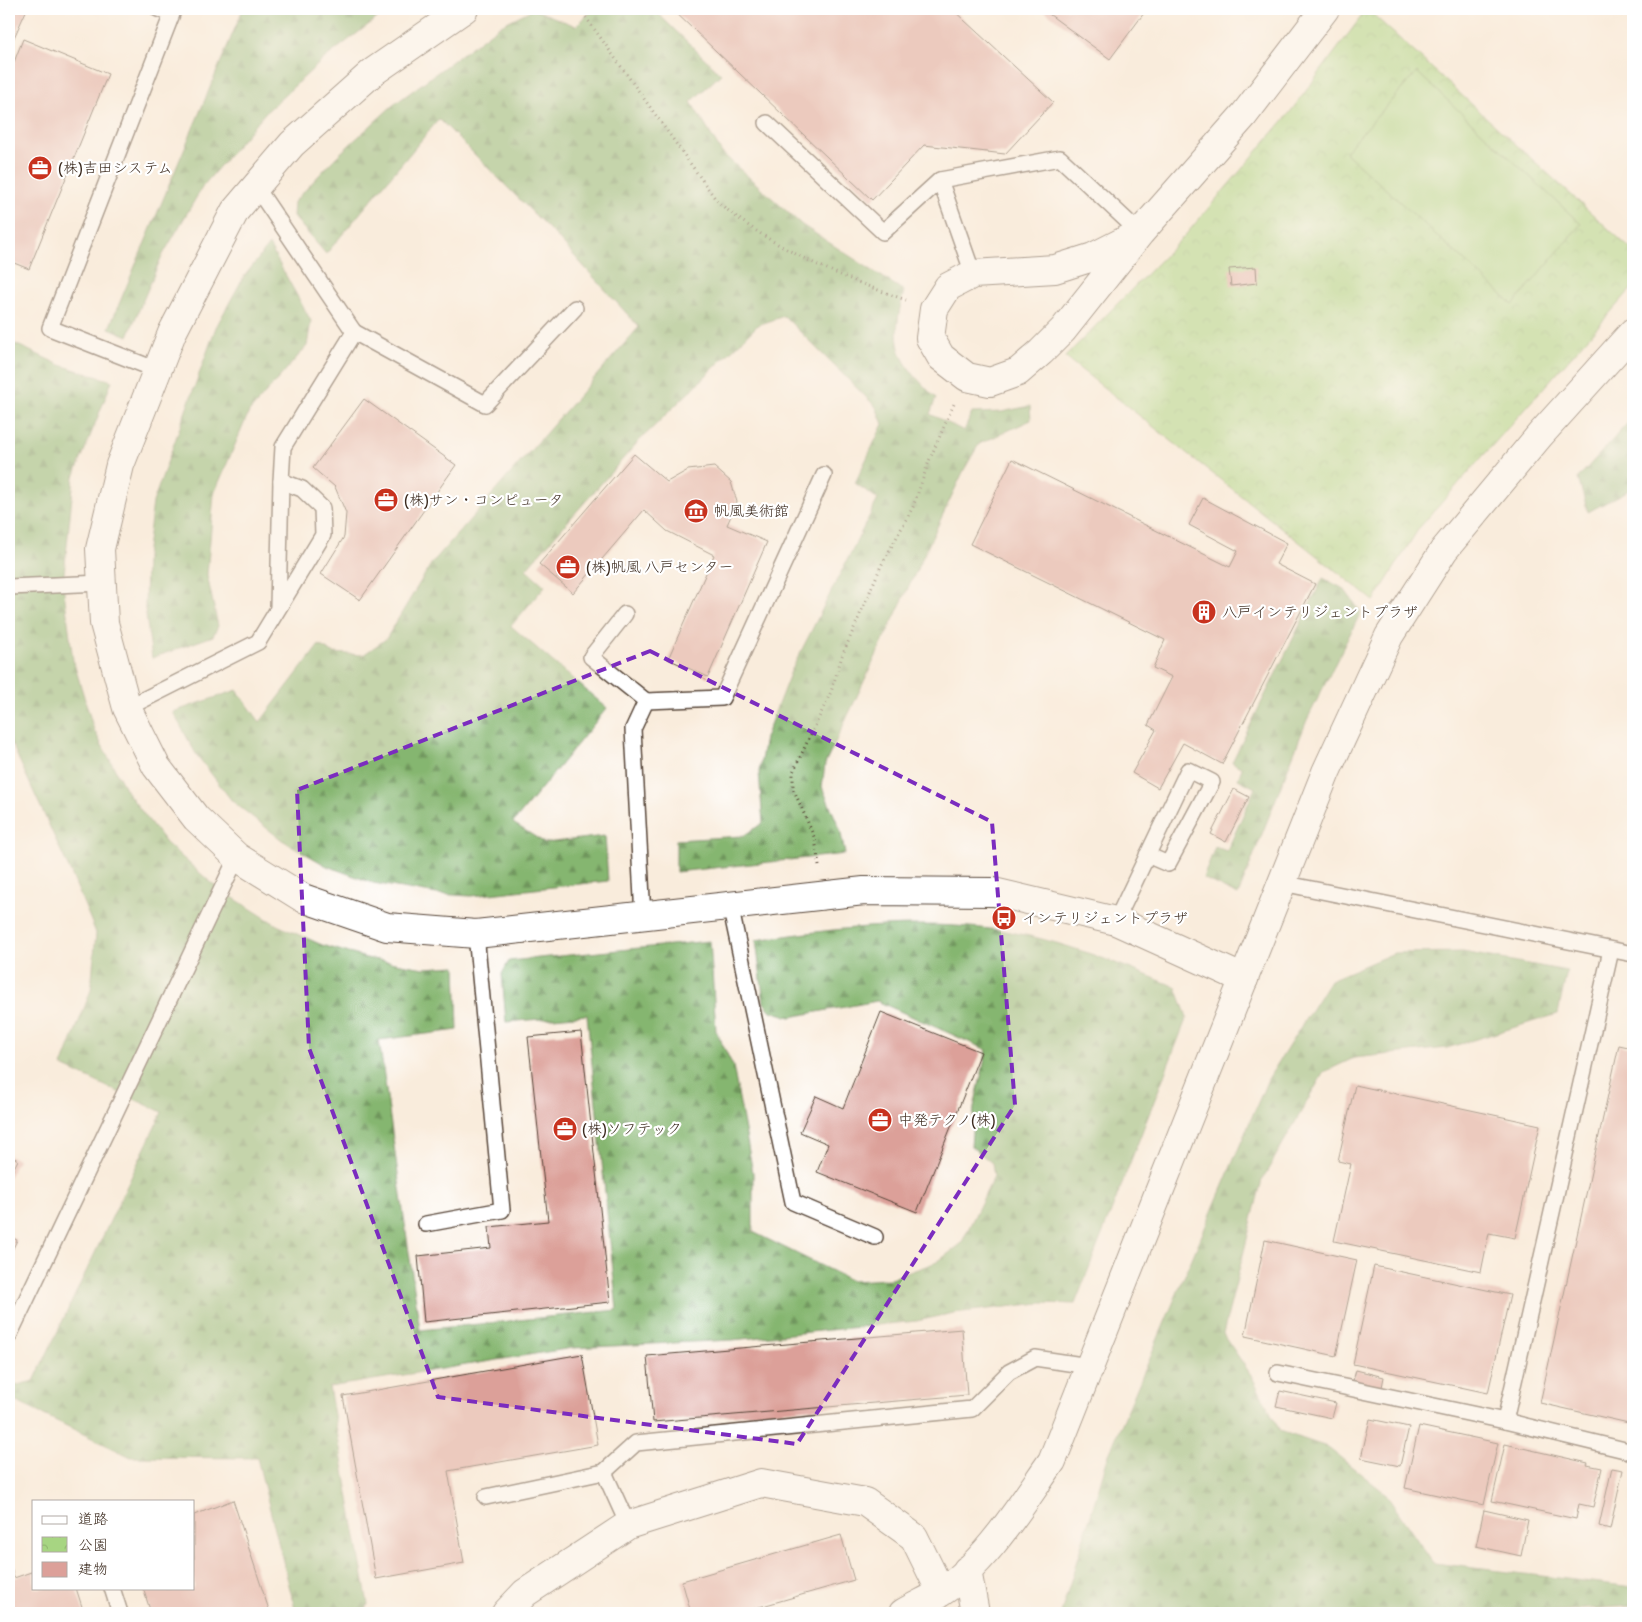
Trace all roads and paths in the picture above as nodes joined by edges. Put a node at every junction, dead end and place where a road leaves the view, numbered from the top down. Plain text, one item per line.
1 (158, 9) edge
2 (464, 9) edge
3 (580, 9) edge
4 (1325, 9) edge
5 (767, 123) dead end
6 (940, 180) junction
7 (256, 187) junction
8 (1140, 233) junction
9 (973, 274) junction
10 (907, 300) dead end
11 (575, 308) dead end
12 (354, 332) junction
13 (1633, 332) edge
14 (157, 370) junction
15 (956, 400) dead end
16 (824, 475) dead end
17 (281, 481) junction
18 (102, 584) junction
19 (9, 587) edge
20 (278, 608) junction
21 (625, 614) dead end
22 (646, 701) junction
23 (127, 708) junction
24 (1147, 855) junction
25 (237, 858) junction
26 (820, 871) dead end
27 (1282, 883) junction
28 (730, 904) junction
29 (643, 917) junction
30 (1116, 921) junction
31 (476, 934) junction
32 (1611, 950) junction
33 (1633, 954) edge
34 (1244, 979) junction
35 (426, 1224) dead end
36 (876, 1237) dead end
37 (9, 1336) edge
38 (1089, 1366) junction
39 (1278, 1373) dead end
40 (1505, 1421) junction
41 (1633, 1452) edge
42 (604, 1472) junction
43 (486, 1498) dead end
44 (628, 1525) junction
45 (967, 1570) junction
46 (113, 1590) edge
47 (940, 1592) junction
48 (120, 1613) edge
49 (506, 1613) edge
50 (902, 1613) edge
51 (975, 1613) edge

1 - 14 lane
2 - 7 street
3 - 10 path
4 - 8 street
5 - 6 lane
6 - 8 lane
6 - 9 lane
7 - 12 lane
7 - 14 street
8 - 9 street
8 - 9 street
11 - 12 lane
12 - 17 lane
13 - 27 street
14 - 18 street
15 - 26 path
16 - 22 lane
17 - 20 lane
17 - 20 lane
18 - 19 lane
18 - 23 street
20 - 23 lane
21 - 22 lane
22 - 29 lane
23 - 25 street
24 - 24 lane
24 - 30 lane
25 - 31 street
25 - 37 lane
27 - 32 lane
27 - 34 street
28 - 29 street
28 - 30 street
28 - 36 lane
29 - 31 street
30 - 34 street
31 - 35 lane
32 - 33 lane
32 - 40 lane
34 - 38 street
38 - 42 lane
38 - 45 street
39 - 40 lane
40 - 41 lane
42 - 43 lane
42 - 44 lane
44 - 47 street
44 - 49 street
45 - 47 street
45 - 51 street
46 - 48 lane
47 - 50 street

